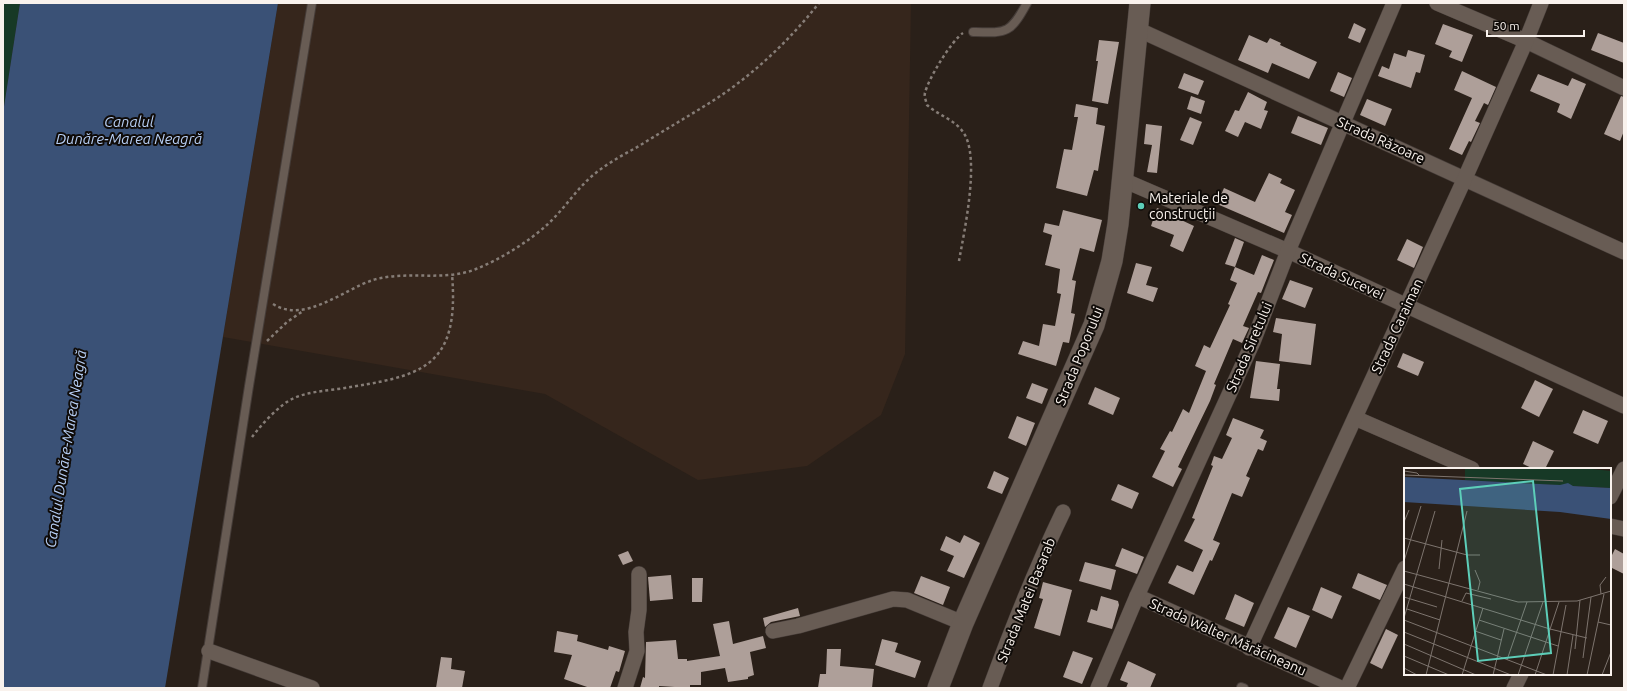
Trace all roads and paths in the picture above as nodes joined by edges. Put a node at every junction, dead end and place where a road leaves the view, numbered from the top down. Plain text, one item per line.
1 (312, 3) edge
2 (819, 3) edge
3 (1027, 3) edge
4 (1140, 3) edge
5 (1394, 3) edge
6 (1437, 3) edge
7 (1541, 3) edge
8 (1137, 29) junction
9 (973, 32) joint
10 (1526, 41) junction
11 (1624, 88) edge
12 (1342, 122) junction
13 (1465, 178) junction
14 (1123, 180) junction
15 (1288, 251) junction
16 (1624, 252) edge
17 (959, 261) dead end
18 (452, 274) junction
19 (264, 295) junction
20 (1406, 306) junction
21 (305, 310) junction
22 (253, 361) junction
23 (1624, 406) edge
24 (1355, 418) junction
25 (238, 455) junction
26 (1455, 466) edge
27 (1466, 468) edge
28 (1624, 469) edge
29 (1611, 495) edge
30 (1063, 512) dead end
31 (1611, 526) edge
32 (1624, 529) edge
33 (1404, 570) edge
34 (639, 574) dead end
35 (1137, 596) junction
36 (963, 623) junction
37 (773, 631) dead end
38 (1249, 648) junction
39 (209, 651) junction
40 (1520, 675) edge
41 (202, 688) edge
42 (312, 688) edge
43 (625, 688) edge
44 (938, 688) edge
45 (990, 688) edge
46 (1098, 688) edge
47 (1341, 688) edge
48 (1346, 688) edge
49 (1514, 688) edge

1 - 19 lane
2 - 18 path
3 - 9 lane
4 - 8 street, Strada Poporului
5 - 12 street, Strada Siretului
6 - 10 street
7 - 10 street, Strada Caraiman
8 - 12 street, Strada Răzoare
8 - 14 street, Strada Poporului
9 - 17 path
10 - 11 street
10 - 13 street, Strada Caraiman
12 - 13 street, Strada Răzoare
12 - 15 street, Strada Siretului
13 - 16 street, Strada Răzoare
13 - 20 street, Strada Caraiman
14 - 15 street, Strada Sucevei
14 - 36 street, Strada Poporului
15 - 20 street, Strada Sucevei
15 - 35 street, Strada Siretului
18 - 21 path
18 - 25 path
19 - 21 path
19 - 22 lane
20 - 23 street, Strada Sucevei
20 - 24 street, Strada Caraiman
21 - 22 path
22 - 25 lane
24 - 26 street
24 - 38 street, Strada Caraiman
25 - 39 lane
26 - 27 street
28 - 29 street
30 - 45 street, Strada Matei Basarab
31 - 32 street
33 - 48 street
34 - 43 street
35 - 38 street, Strada Walter Mărăcineanu
35 - 46 street, Strada Siretului
36 - 37 street
36 - 44 street, Strada Poporului
38 - 47 street, Strada Walter Mărăcineanu
39 - 41 lane
39 - 42 street
40 - 49 street

